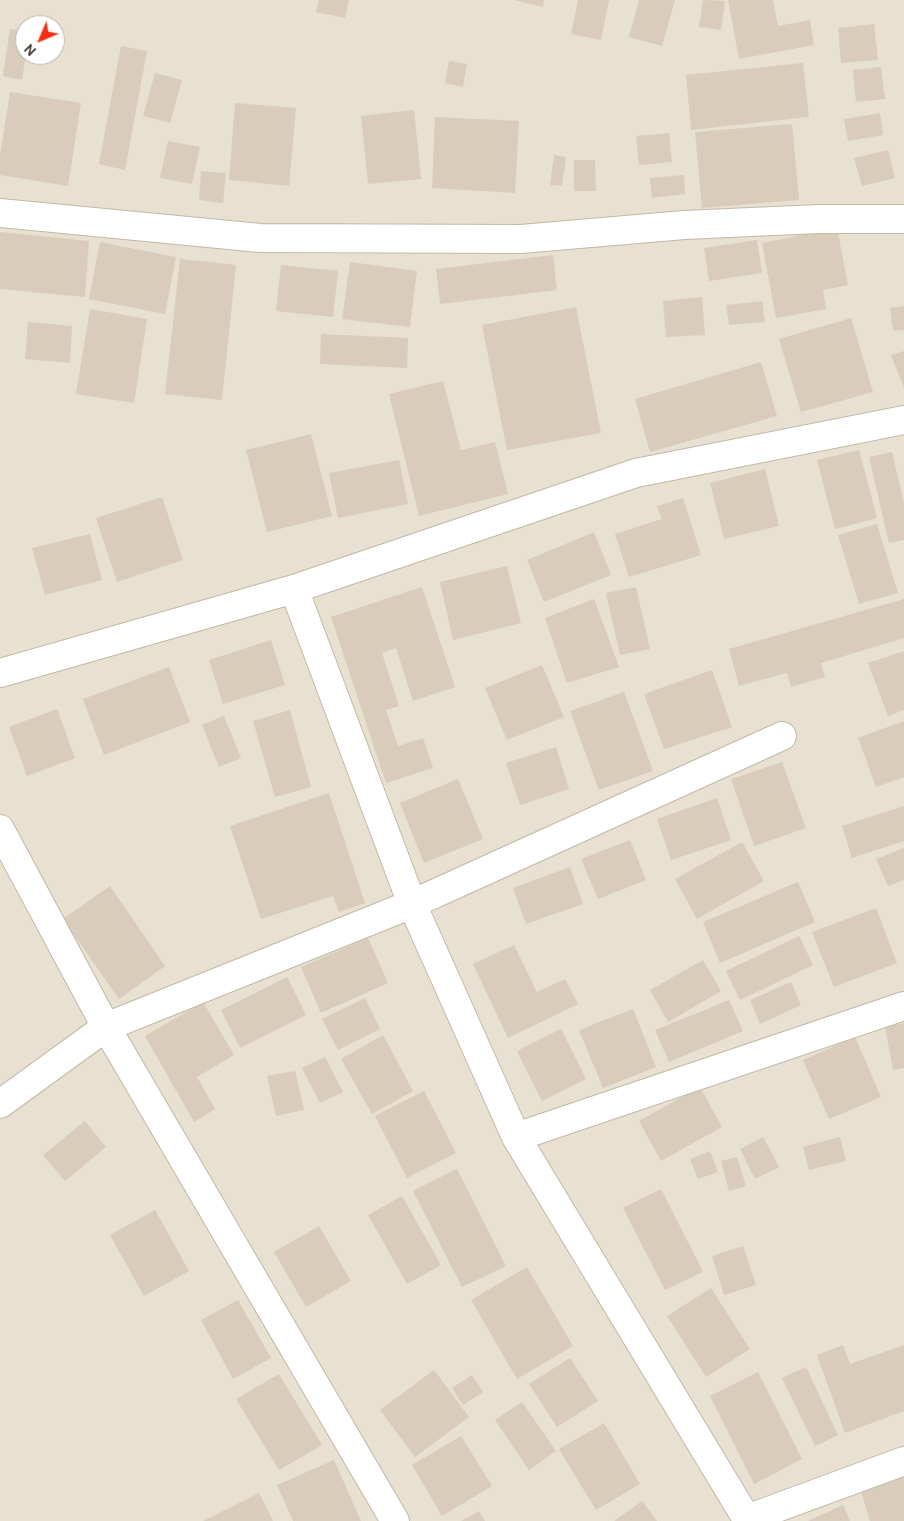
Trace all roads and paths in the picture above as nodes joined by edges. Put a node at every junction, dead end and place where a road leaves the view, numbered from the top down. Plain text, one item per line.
1 (0, 213) edge
2 (904, 218) edge
3 (904, 420) edge
4 (294, 589) junction
5 (0, 673) edge
6 (782, 736) dead end
7 (0, 829) edge
8 (412, 904) junction
9 (904, 1006) edge
10 (106, 1027) junction
11 (0, 1104) edge
12 (516, 1137) junction
13 (904, 1461) edge
14 (748, 1520) edge
15 (395, 1521) edge

1 - 2 street
3 - 4 street
4 - 5 street
4 - 8 street
6 - 8 street
7 - 10 street
8 - 10 street
8 - 12 street
9 - 12 street
10 - 11 street
10 - 15 street
12 - 14 street
13 - 14 street

